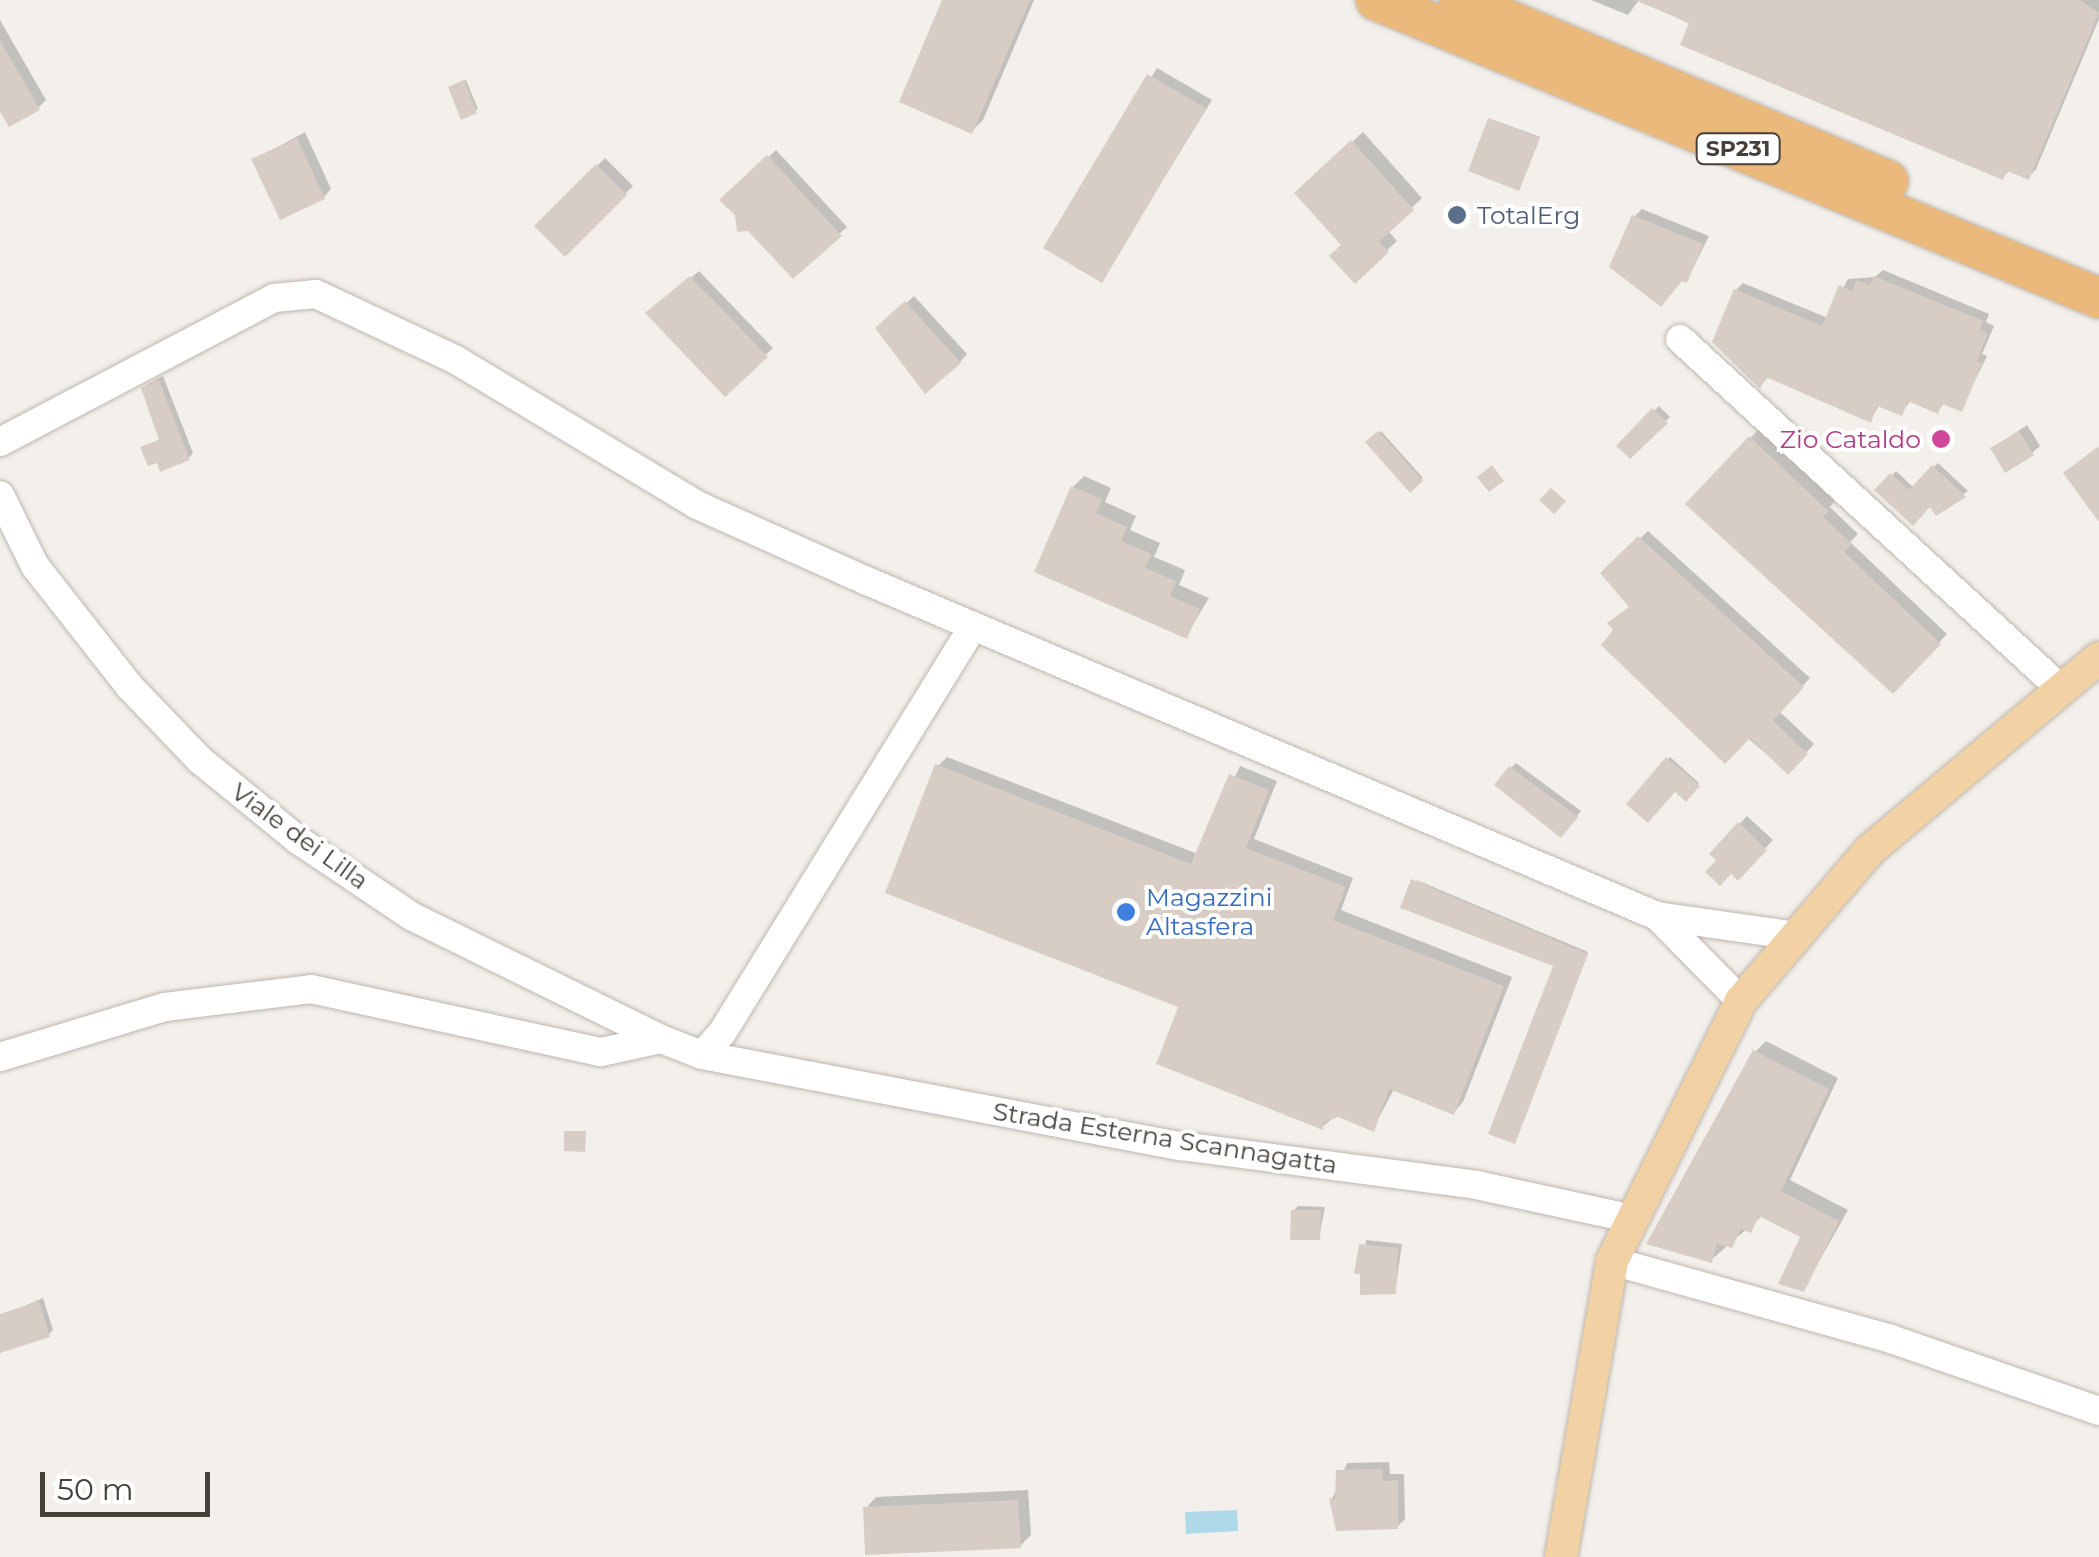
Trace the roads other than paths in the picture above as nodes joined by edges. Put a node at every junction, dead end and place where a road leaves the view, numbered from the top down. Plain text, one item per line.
1 (1376, 0) edge
2 (1460, 0) edge
3 (2099, 270) edge
4 (2099, 298) edge
5 (1680, 339) dead end
6 (0, 442) edge
7 (0, 495) edge
8 (973, 626) junction
9 (2099, 658) edge
10 (2060, 688) junction
11 (1657, 916) junction
12 (1791, 935) junction
13 (1740, 1001) junction
14 (662, 1039) junction
15 (702, 1055) junction
16 (0, 1057) edge
17 (1629, 1218) junction
18 (1612, 1261) junction
19 (2099, 1410) edge
20 (1561, 1557) edge

1 - 4 highway, SP231
2 - 3 highway, SP231
5 - 10 street
6 - 8 street
7 - 14 street, Viale dei Lilla
8 - 11 street
8 - 15 street
9 - 10 main road
10 - 12 main road
11 - 12 street
11 - 13 street
12 - 13 main road
13 - 17 main road
14 - 15 street, Viale dei Lilla
14 - 16 street
15 - 17 street, Strada Esterna Scannagatta
17 - 18 main road
18 - 19 street
18 - 20 main road

